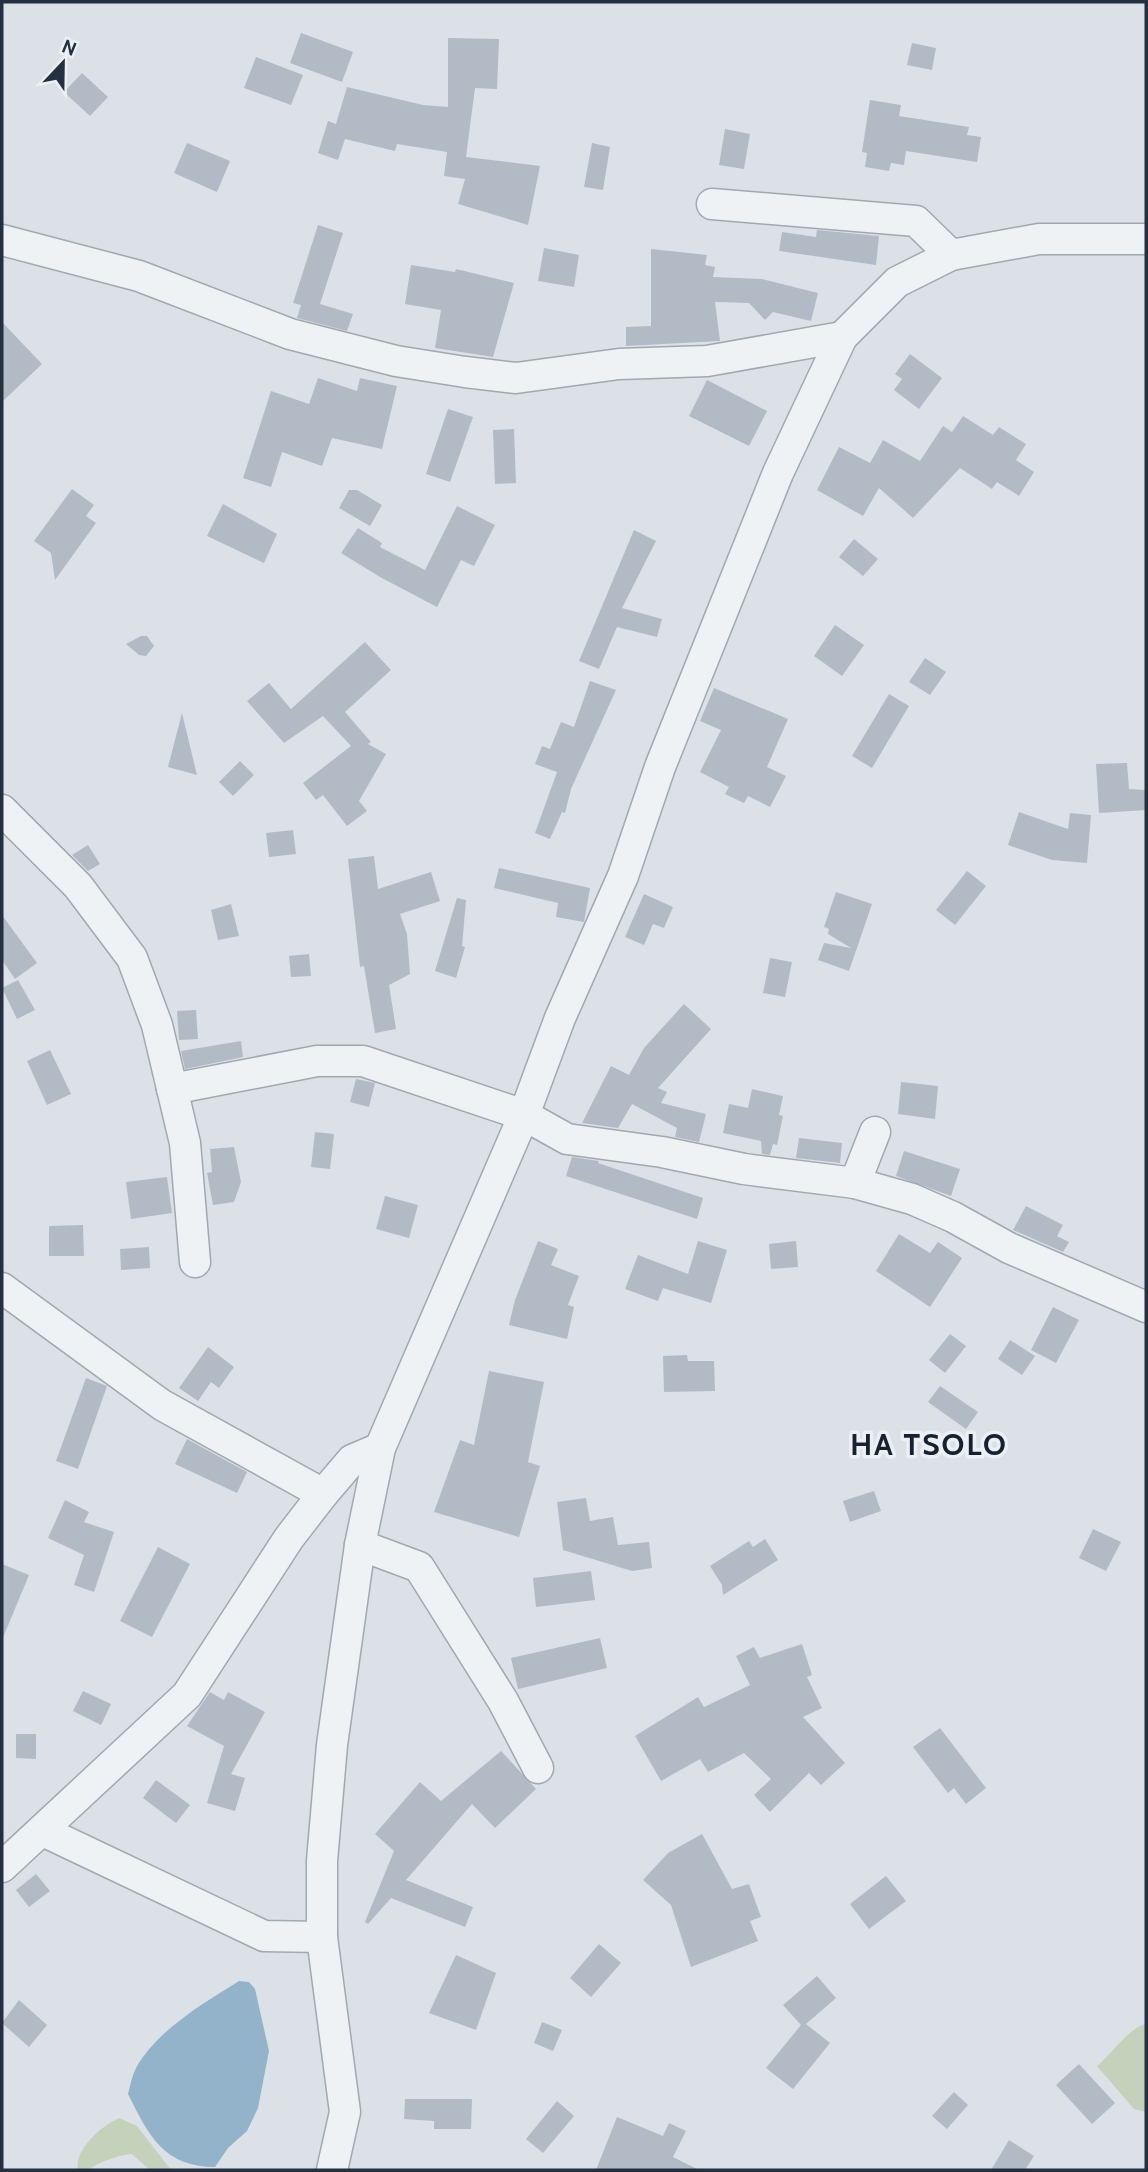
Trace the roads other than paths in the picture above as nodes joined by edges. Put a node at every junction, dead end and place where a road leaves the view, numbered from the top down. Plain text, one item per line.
1 (712, 204) dead end
2 (1146, 239) edge
3 (2, 240) edge
4 (951, 255) junction
5 (842, 337) junction
6 (2, 810) edge
7 (172, 1089) junction
8 (524, 1115) junction
9 (875, 1132) dead end
10 (855, 1183) junction
11 (195, 1262) dead end
12 (2, 1288) edge
13 (1146, 1307) edge
14 (380, 1448) junction
15 (323, 1494) junction
16 (360, 1545) junction
17 (537, 1768) dead end
18 (43, 1831) junction
19 (2, 1867) edge
20 (322, 1937) junction
21 (332, 2170) edge

1 - 4 street
2 - 4 street
3 - 5 street
4 - 5 street
5 - 8 street
6 - 7 street
7 - 8 street
7 - 11 street
8 - 10 street
8 - 14 street
9 - 10 street
10 - 13 street
12 - 15 street
14 - 15 street
14 - 16 street
15 - 18 street
16 - 17 street
16 - 20 street
18 - 19 street
18 - 20 street
20 - 21 street

